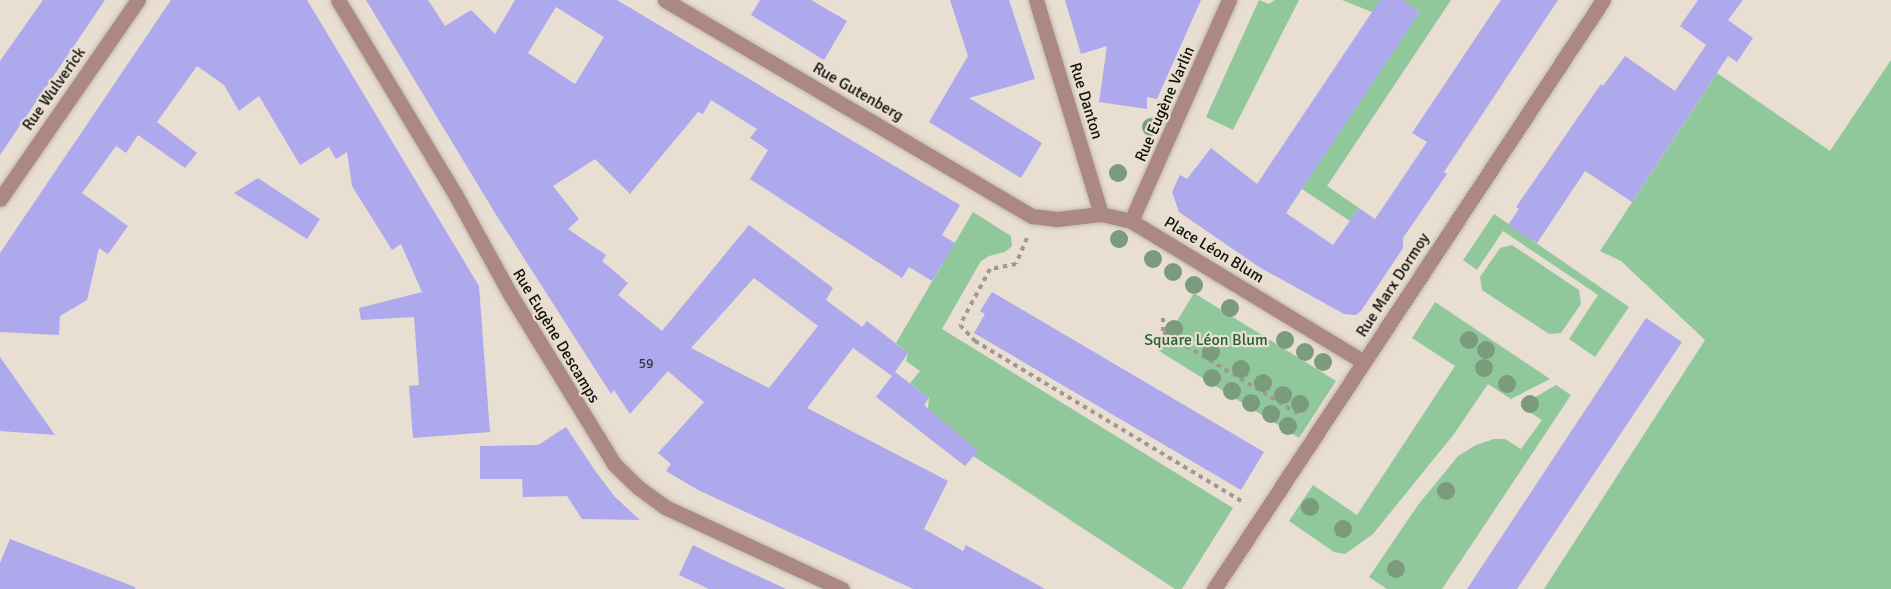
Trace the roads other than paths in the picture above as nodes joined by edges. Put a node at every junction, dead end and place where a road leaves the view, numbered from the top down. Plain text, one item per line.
1 (138, 0) edge
2 (338, 0) edge
3 (665, 0) edge
4 (1036, 0) edge
5 (1229, 0) edge
6 (1603, 0) edge
7 (0, 199) edge
8 (1101, 214) junction
9 (1032, 216) joint
10 (1131, 221) junction
11 (1364, 362) junction
12 (842, 589) edge
13 (1214, 589) edge

1 - 7 street, Rue Wulverick
2 - 12 street, Rue Eugène Descamps
3 - 9 street, Rue Gutenberg
4 - 8 street, Rue Danton
5 - 10 street, Rue Eugène Varlin
6 - 11 street, Rue Marx Dormoy
8 - 9 street, Place Léon Blum
8 - 10 street, Place Léon Blum
10 - 11 street, Place Léon Blum
11 - 13 street, Rue Marx Dormoy

